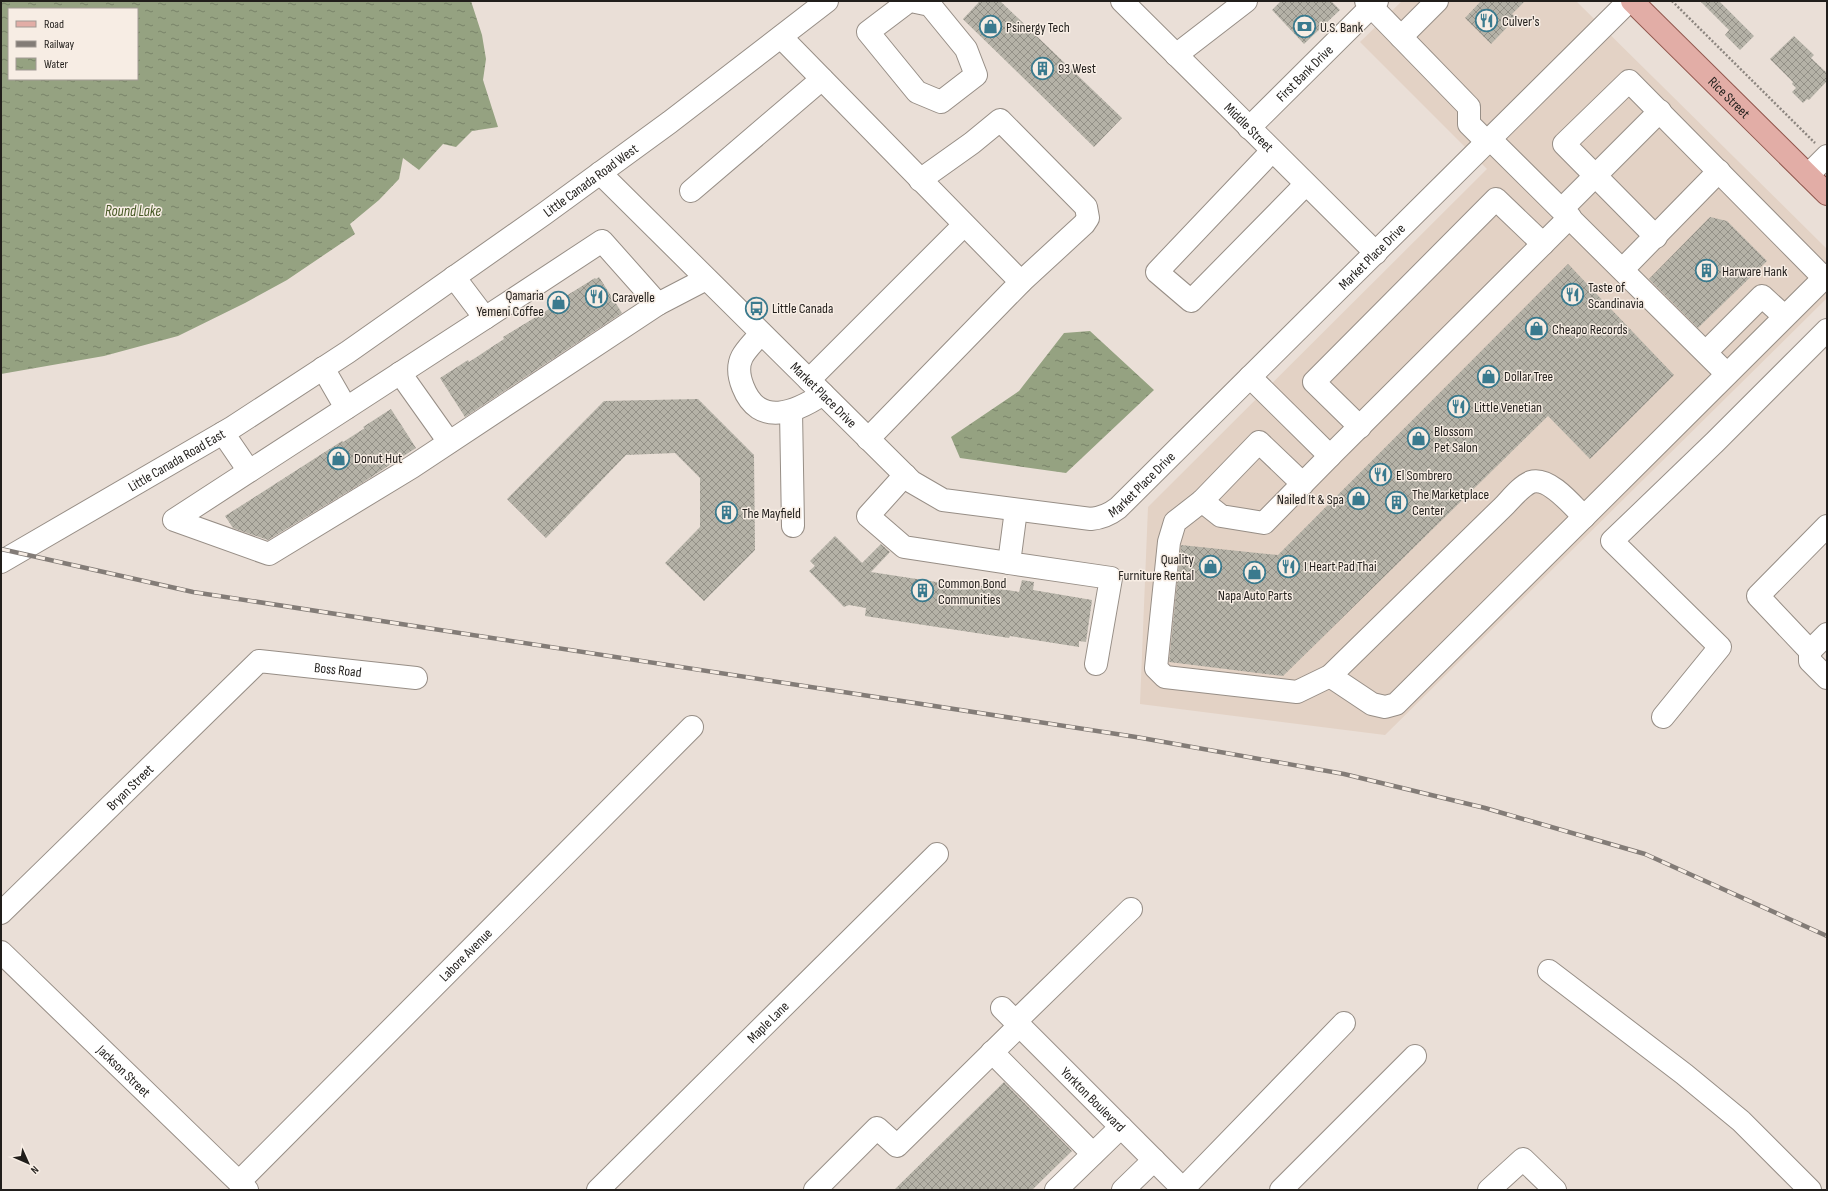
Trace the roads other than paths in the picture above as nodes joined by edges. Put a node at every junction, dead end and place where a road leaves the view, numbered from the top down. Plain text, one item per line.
1 (827, 1) edge
2 (910, 1) edge
3 (1122, 1) edge
4 (1246, 1) edge
5 (1437, 1) edge
6 (1630, 1) edge
7 (1371, 3) edge
8 (781, 37) junction
9 (1401, 37) junction
10 (1176, 55) junction
11 (822, 79) junction
12 (1660, 111) junction
13 (1249, 128) junction
14 (1489, 140) junction
15 (1821, 149) edge
16 (1272, 151) junction
17 (1719, 171) junction
18 (600, 173) junction
19 (1808, 175) junction
20 (1596, 176) junction
21 (920, 180) junction
22 (1306, 184) junction
23 (691, 191) dead end
24 (1827, 194) edge
25 (1566, 213) junction
26 (964, 225) junction
27 (1656, 237) junction
28 (1543, 244) junction
29 (1376, 253) junction
30 (1623, 269) junction
31 (1826, 276) edge
32 (454, 277) junction
33 (706, 279) junction
34 (1021, 282) junction
35 (658, 304) junction
36 (1784, 316) junction
37 (485, 318) junction
38 (1827, 330) edge
39 (761, 333) junction
40 (348, 352) joint
41 (1706, 352) junction
42 (323, 368) junction
43 (400, 373) junction
44 (1727, 374) junction
45 (1250, 377) junction
46 (816, 387) junction
47 (346, 408) junction
48 (792, 411) junction
49 (1360, 427) junction
50 (223, 432) junction
51 (868, 439) junction
52 (449, 442) junction
53 (1330, 456) junction
54 (249, 471) junction
55 (905, 475) junction
56 (1303, 484) junction
57 (1202, 501) junction
58 (1016, 510) junction
59 (1584, 517) junction
60 (793, 526) dead end
61 (1827, 526) edge
62 (1, 562) edge
63 (1009, 563) junction
64 (1827, 634) edge
65 (1810, 652) junction
66 (259, 661) joint
67 (1096, 664) dead end
68 (1330, 676) junction
69 (416, 678) dead end
70 (1827, 678) edge
71 (1663, 717) dead end
72 (692, 727) dead end
73 (937, 854) dead end
74 (1131, 909) dead end
75 (1, 913) edge
76 (1, 952) edge
77 (1549, 971) dead end
78 (1012, 1019) junction
79 (1344, 1024) dead end
80 (992, 1052) junction
81 (1415, 1056) dead end
82 (1121, 1127) junction
83 (1093, 1154) junction
84 (1154, 1160) junction
85 (243, 1186) edge
86 (819, 1189) edge
87 (1184, 1189) edge
88 (598, 1190) edge
89 (1056, 1190) edge
90 (1123, 1190) edge
91 (1281, 1190) edge
92 (1490, 1190) edge
93 (1555, 1190) edge
94 (1810, 1190) edge

1 - 8 street, Little Canada Road West
2 - 2 street
3 - 10 street, Middle Street
4 - 10 street
5 - 9 street
6 - 14 street, Market Place Drive
6 - 19 main road, Rice Street
7 - 9 street
7 - 13 street, First Bank Drive
8 - 11 street
8 - 18 street, Little Canada Road West
9 - 14 street
10 - 13 street, Middle Street
11 - 21 street
11 - 23 street
12 - 17 street
12 - 20 street
12 - 20 street
13 - 16 street, Middle Street
14 - 25 street
14 - 29 street, Market Place Drive
15 - 19 street
16 - 22 street, Middle Street
16 - 22 street
17 - 27 street
17 - 31 street
18 - 32 street, Little Canada Road West
18 - 33 street, Market Place Drive
19 - 24 main road, Rice Street
20 - 25 street
20 - 27 street
21 - 26 street
21 - 34 street
22 - 29 street, Middle Street
25 - 28 street
25 - 30 street
26 - 34 street
26 - 46 street
27 - 30 street
28 - 49 street
28 - 49 street
29 - 45 street, Market Place Drive
30 - 41 street
31 - 36 street
32 - 37 street
32 - 40 street, Little Canada Road West
33 - 35 street
33 - 39 street, Market Place Drive
34 - 51 street
35 - 37 street
35 - 52 street
36 - 41 street
36 - 44 street
37 - 43 street
38 - 71 street
39 - 46 street, Market Place Drive
39 - 48 street
40 - 42 street, Little Canada Road East
41 - 44 street
42 - 47 street
42 - 50 street, Little Canada Road East
43 - 47 street
43 - 52 street
44 - 59 street
45 - 53 street
45 - 58 street, Market Place Drive
46 - 48 street
46 - 51 street, Market Place Drive
47 - 54 street
48 - 60 street
49 - 53 street
50 - 54 street
50 - 62 street, Little Canada Road East
51 - 55 street, Market Place Drive
52 - 54 street
53 - 56 street
55 - 58 street, Market Place Drive
55 - 63 street
56 - 57 street
56 - 57 street
57 - 68 street
58 - 63 street
59 - 68 street
59 - 68 street
61 - 65 street
63 - 67 street
64 - 65 street
65 - 70 street
66 - 69 street, Boss Road
66 - 75 street, Bryan Street
72 - 85 street, Labore Avenue
73 - 88 street, Maple Lane
74 - 78 street
76 - 85 street, Jackson Street
77 - 94 street
78 - 80 street
78 - 82 street, Yorkton Boulevard
79 - 87 street
80 - 83 street
80 - 86 street
81 - 91 street
82 - 83 street
82 - 84 street, Yorkton Boulevard
83 - 89 street
84 - 87 street, Yorkton Boulevard
84 - 90 street
92 - 93 street

